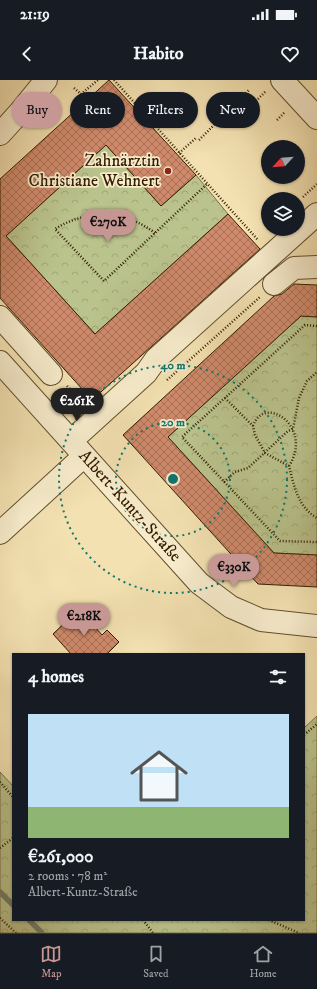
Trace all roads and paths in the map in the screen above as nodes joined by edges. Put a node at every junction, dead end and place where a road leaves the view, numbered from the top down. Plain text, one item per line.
1 (46, 80) edge
2 (98, 80) edge
3 (114, 80) edge
4 (282, 80) edge
5 (74, 88) dead end
6 (249, 90) dead end
7 (317, 118) edge
8 (0, 134) edge
9 (179, 153) junction
10 (207, 184) junction
11 (317, 184) edge
12 (305, 195) edge
13 (317, 214) edge
14 (155, 233) junction
15 (271, 255) junction
16 (317, 266) edge
17 (274, 284) joint
18 (0, 317) edge
19 (317, 326) edge
20 (0, 362) edge
21 (317, 372) edge
22 (51, 374) joint
23 (163, 385) dead end
24 (225, 398) junction
25 (96, 418) junction
26 (253, 426) junction
27 (293, 428) junction
28 (78, 448) junction
29 (265, 453) junction
30 (289, 466) junction
31 (224, 482) junction
32 (317, 518) edge
33 (0, 533) edge
34 (317, 542) edge
35 (317, 626) edge
36 (317, 724) edge
37 (305, 734) edge
38 (0, 782) edge
39 (12, 796) edge
40 (12, 839) edge
41 (0, 848) edge
42 (0, 918) edge
43 (144, 921) edge
44 (271, 921) edge
45 (16, 933) edge
46 (153, 933) edge
47 (299, 933) edge

1 - 8 street
2 - 5 path
3 - 9 path
4 - 7 street
6 - 9 path
9 - 10 path
10 - 14 path
10 - 15 path
11 - 12 path
13 - 15 street, Albert-Kuntz-Straße
14 - 14 path
15 - 25 street, Albert-Kuntz-Straße
16 - 17 street
17 - 23 path
18 - 22 street
19 - 24 path
20 - 28 street, Albert-Kuntz-Straße
21 - 27 path
22 - 25 path
24 - 26 path
24 - 31 path
25 - 28 street, Albert-Kuntz-Straße
26 - 27 path
26 - 29 path
27 - 29 path
27 - 30 path
28 - 33 street
28 - 35 street, Albert-Kuntz-Straße
29 - 30 path
29 - 31 path
30 - 32 path
31 - 34 path
36 - 37 path
38 - 39 path
40 - 41 path
42 - 45 path
43 - 46 path
44 - 47 path

